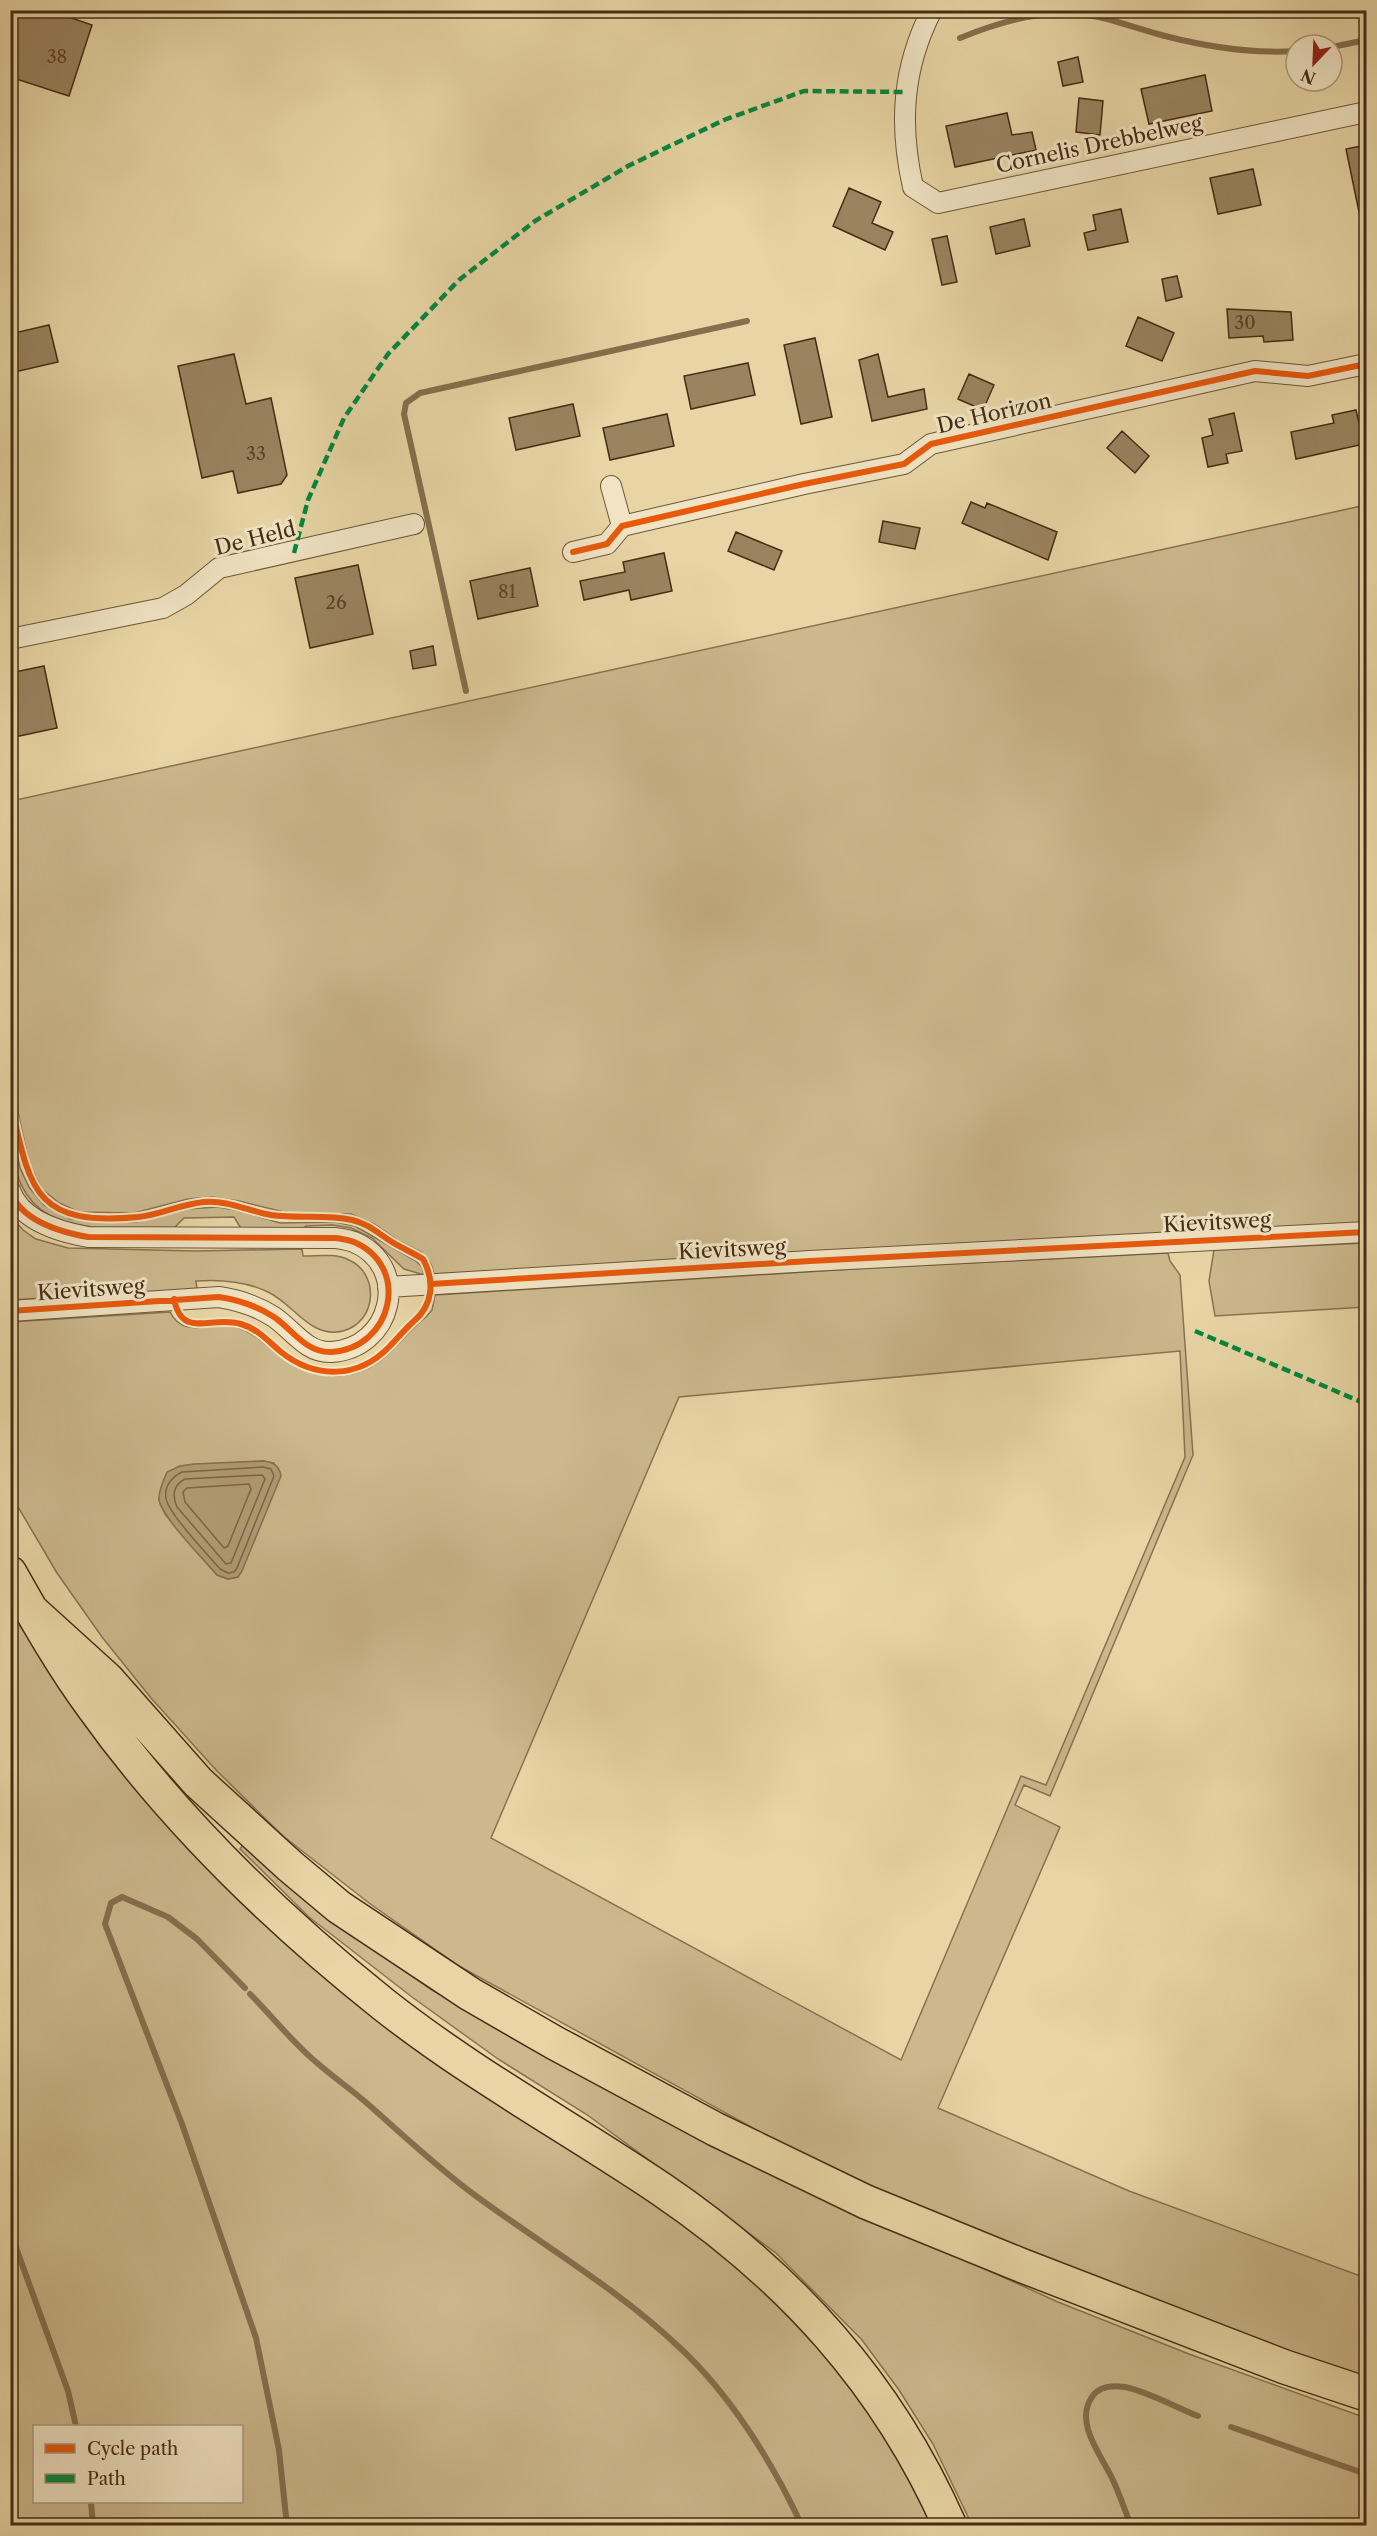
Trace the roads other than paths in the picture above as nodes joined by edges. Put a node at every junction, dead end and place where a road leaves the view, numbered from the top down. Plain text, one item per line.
1 (932, 10) edge
2 (1366, 112) edge
3 (1366, 364) edge
4 (611, 486) dead end
5 (414, 524) dead end
6 (622, 526) junction
7 (573, 552) dead end
8 (10, 639) edge
9 (10, 1190) edge
10 (1366, 1232) edge
11 (388, 1287) junction
12 (10, 1311) edge
13 (10, 1573) edge
14 (32, 1611) junction
15 (1366, 2394) edge
16 (950, 2526) edge

1 - 2 street, Cornelis Drebbelweg
3 - 6 street, De Horizon
4 - 6 street
5 - 8 street, De Held
6 - 7 street, De Horizon
9 - 11 street
10 - 11 street, Kievitsweg
11 - 12 street, Kievitsweg
13 - 14 highway
14 - 15 highway
14 - 16 highway

